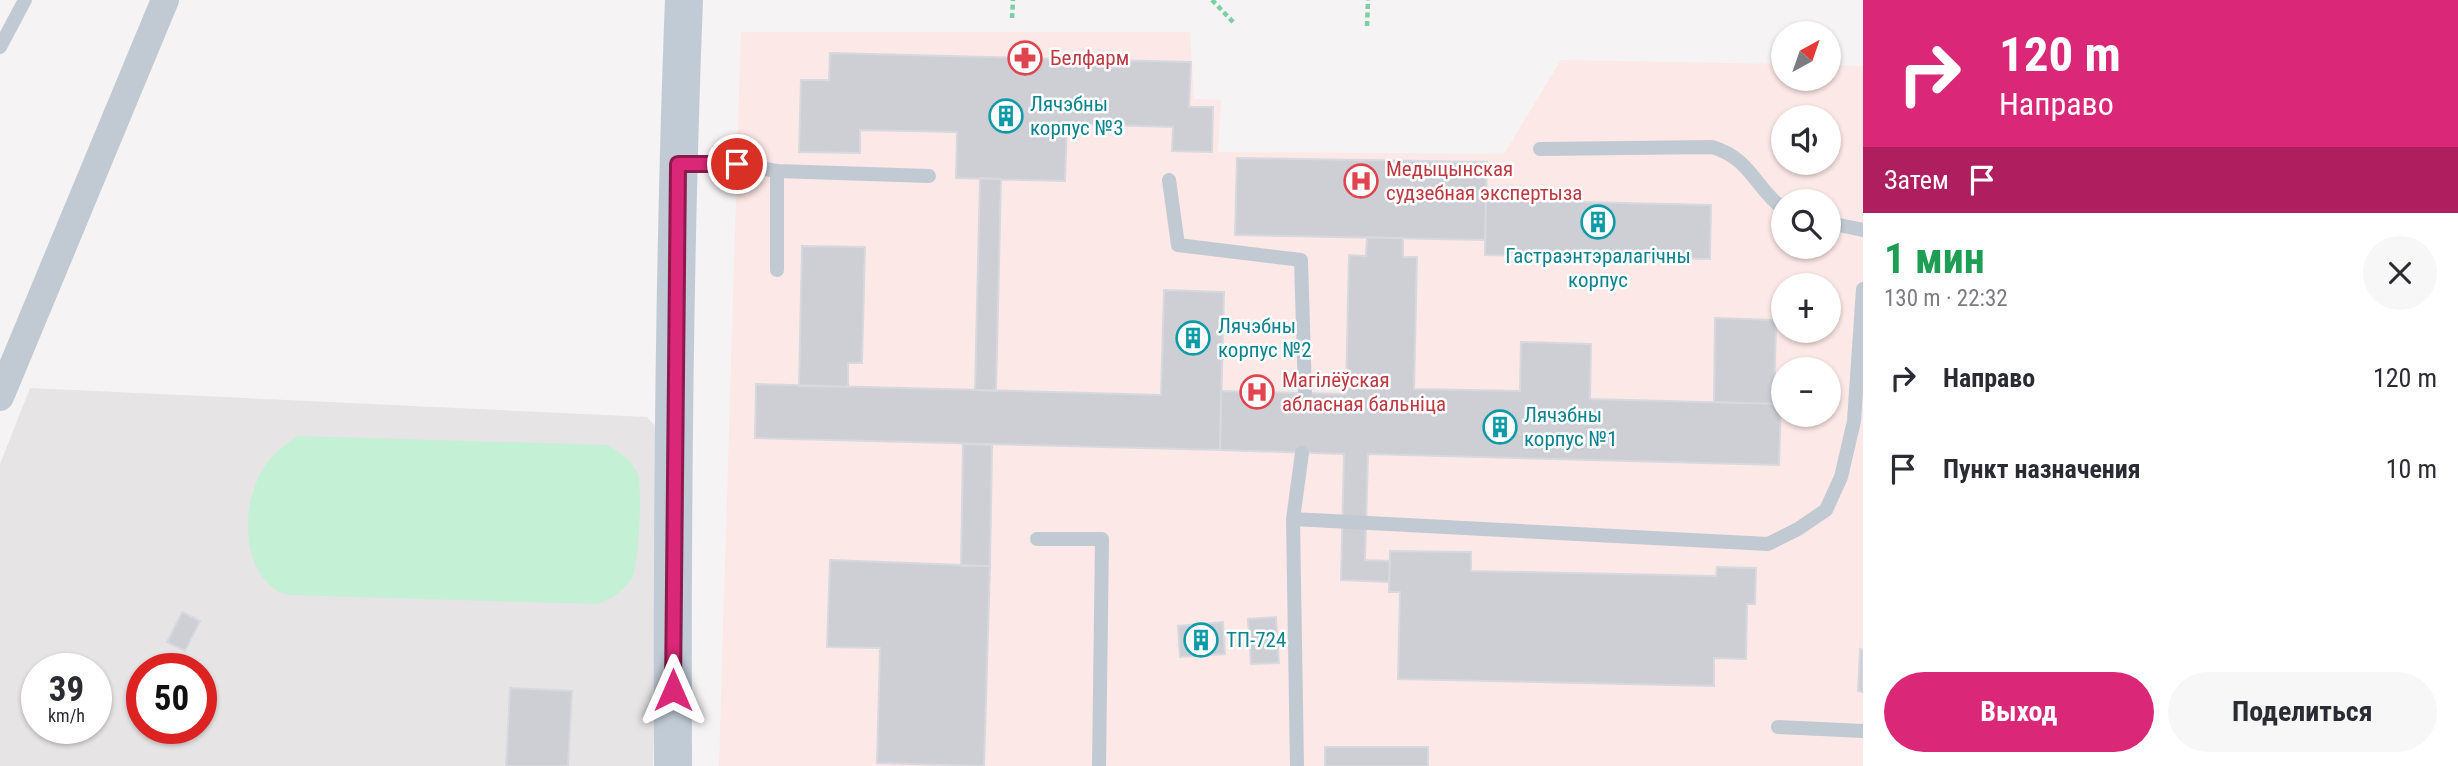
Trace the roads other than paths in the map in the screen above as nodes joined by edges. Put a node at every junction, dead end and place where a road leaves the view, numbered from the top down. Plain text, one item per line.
1 (25, 0) edge
2 (165, 0) edge
3 (684, 0) edge
4 (0, 47) edge
5 (1541, 149) dead end
6 (678, 164) junction
7 (777, 171) junction
8 (929, 176) dead end
9 (1169, 180) dead end
10 (1771, 200) edge
11 (1841, 225) edge
12 (1863, 230) edge
13 (777, 270) dead end
14 (1863, 289) edge
15 (1305, 393) dead end
16 (0, 397) edge
17 (1302, 453) dead end
18 (1293, 519) junction
19 (1037, 539) dead end
20 (1778, 727) dead end
21 (1863, 731) edge
22 (673, 766) edge
23 (1099, 766) edge
24 (1297, 766) edge

1 - 4 lane
2 - 16 street
3 - 6 main road
5 - 10 lane
6 - 7 lane
6 - 22 main road
7 - 8 lane
7 - 13 lane
9 - 15 lane
11 - 12 lane
14 - 18 lane
17 - 18 lane
18 - 24 lane
19 - 23 lane
20 - 21 lane

